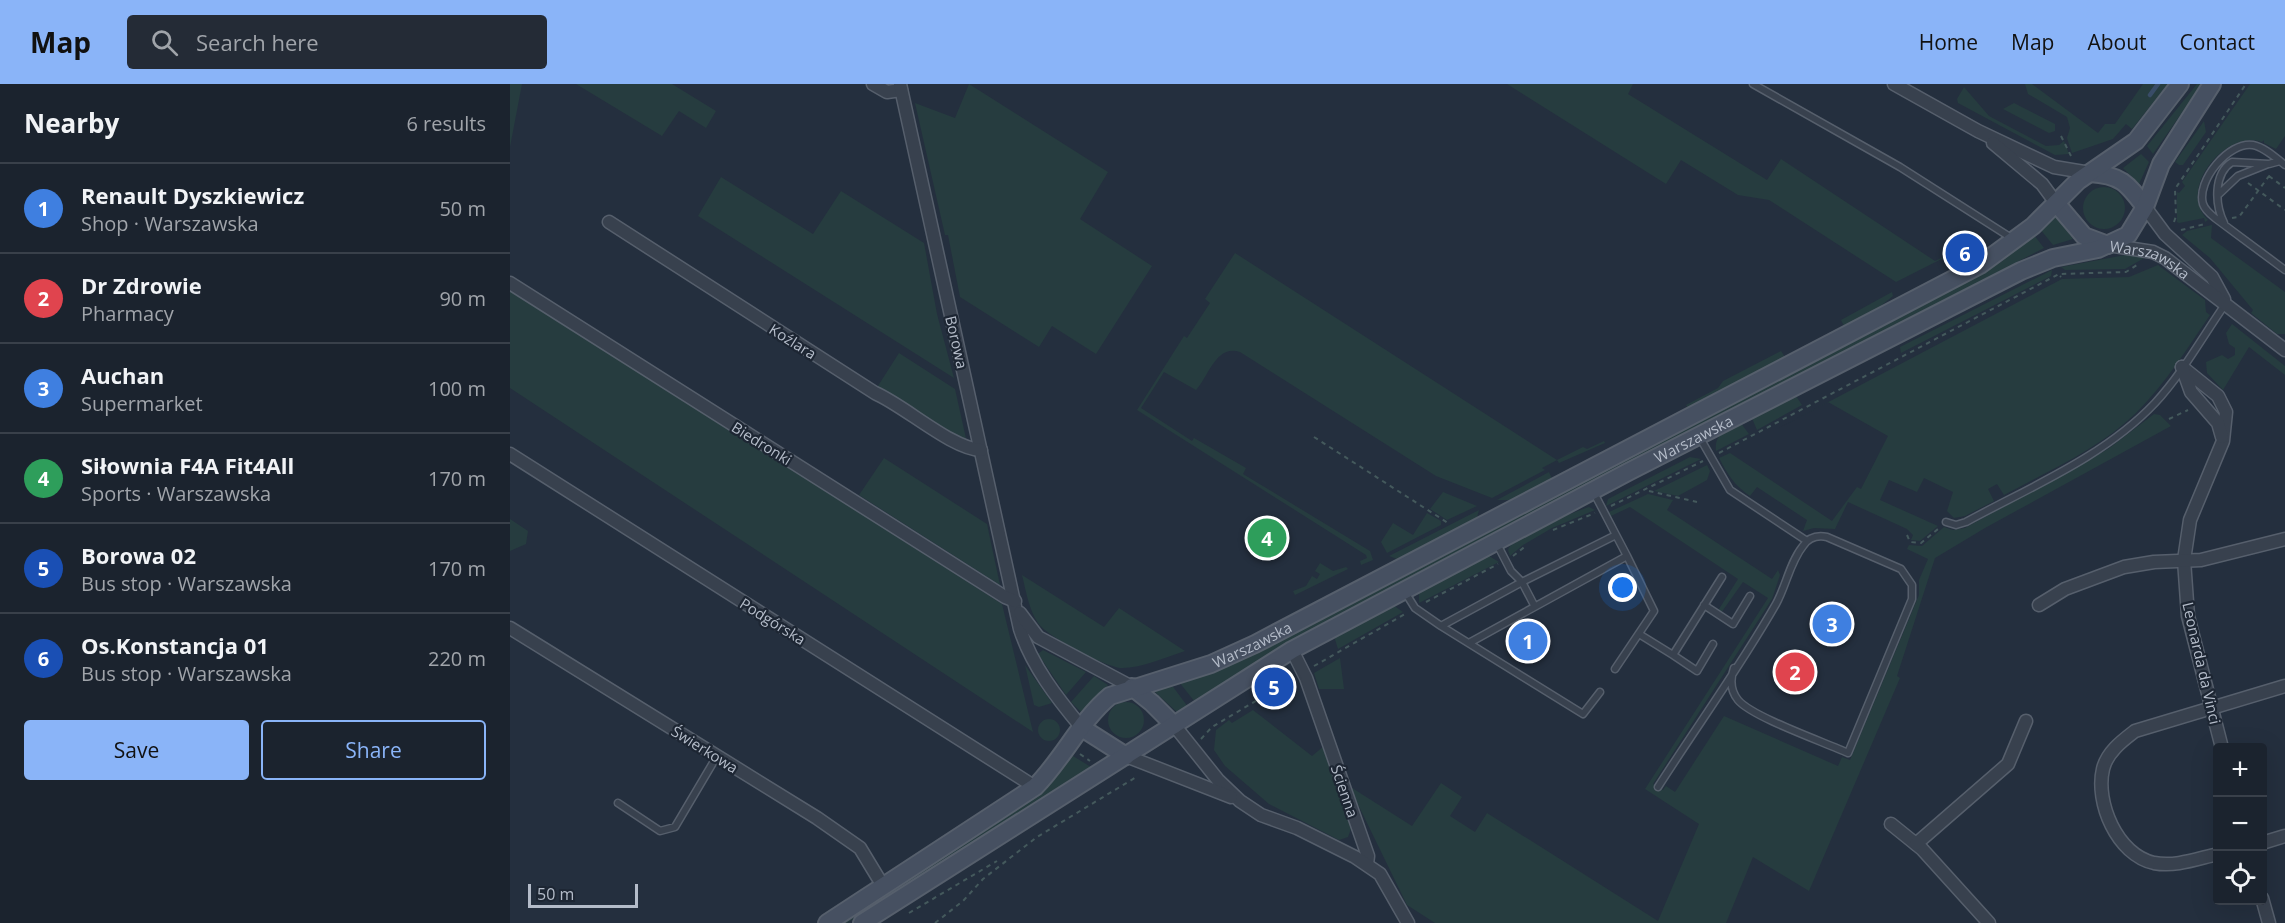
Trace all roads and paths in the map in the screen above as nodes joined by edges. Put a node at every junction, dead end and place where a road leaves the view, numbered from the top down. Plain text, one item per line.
1 (873, 84) edge
2 (1753, 84) edge
3 (1894, 84) edge
4 (2180, 84) edge
5 (2212, 84) edge
6 (2246, 84) edge
7 (901, 87) edge
8 (1978, 131) junction
9 (2061, 136) dead end
10 (2071, 156) dead end
11 (2283, 163) edge
12 (2269, 164) junction
13 (2258, 168) junction
14 (2090, 173) junction
15 (2238, 176) junction
16 (2269, 176) junction
17 (2285, 188) edge
18 (2258, 190) junction
19 (2218, 195) junction
20 (2056, 203) junction
21 (2145, 207) junction
22 (2285, 210) edge
23 (2232, 218) dead end
24 (609, 222) dead end
25 (2212, 223) dead end
26 (2225, 226) junction
27 (2016, 241) junction
28 (2108, 245) junction
29 (2147, 258) dead end
30 (2285, 270) edge
31 (510, 283) edge
32 (2226, 303) junction
33 (2285, 348) edge
34 (2182, 367) junction
35 (2189, 403) dead end
36 (2169, 419) dead end
37 (1698, 436) junction
38 (1314, 437) dead end
39 (981, 450) junction
40 (510, 454) edge
41 (1717, 454) dead end
42 (1593, 490) junction
43 (1649, 492) dead end
44 (1697, 502) dead end
45 (1946, 522) joint
46 (1448, 523) dead end
47 (1616, 535) junction
48 (1906, 535) dead end
49 (2285, 540) edge
50 (1496, 541) junction
51 (1807, 541) junction
52 (1628, 556) junction
53 (2184, 560) junction
54 (1722, 577) dead end
55 (1522, 582) junction
56 (1403, 590) junction
57 (1750, 596) dead end
58 (1015, 601) junction
59 (1534, 605) junction
60 (1704, 605) junction
61 (2039, 605) dead end
62 (1441, 626) junction
63 (510, 628) edge
64 (1639, 634) junction
65 (1469, 643) junction
66 (1713, 644) dead end
67 (1292, 650) junction
68 (1673, 655) junction
69 (1734, 668) junction
70 (1615, 669) dead end
71 (1297, 676) dead end
72 (2285, 686) edge
73 (1132, 687) junction
74 (1600, 692) dead end
75 (2211, 708) junction
76 (2026, 721) dead end
77 (1174, 725) junction
78 (1083, 728) junction
79 (1199, 740) dead end
80 (2221, 743) edge
81 (717, 756) junction
82 (1126, 756) junction
83 (1140, 775) dead end
84 (1035, 787) junction
85 (1658, 787) dead end
86 (1240, 801) junction
87 (618, 803) dead end
88 (1891, 824) dead end
89 (2285, 836) edge
90 (2267, 841) edge
91 (1916, 844) junction
92 (2213, 855) edge
93 (997, 861) dead end
94 (1367, 864) junction
95 (883, 886) junction
96 (2264, 905) edge
97 (900, 918) dead end
98 (827, 923) edge
99 (862, 923) edge
100 (935, 923) edge
101 (1408, 923) edge
102 (1989, 923) edge
103 (2269, 923) edge

1 - 7 street
2 - 27 lane
3 - 8 street
4 - 14 main road
5 - 21 main road
6 - 25 path
7 - 39 street, Borowa
8 - 14 street
8 - 20 street
9 - 10 path
11 - 12 lane
11 - 26 lane
12 - 13 lane
12 - 19 lane
13 - 15 lane
13 - 16 path
14 - 20 main road
14 - 21 main road
15 - 18 path
15 - 19 lane
16 - 17 path
16 - 18 path
18 - 22 path
18 - 23 path
19 - 26 lane
20 - 27 main road, Warszawska
20 - 28 main road
21 - 28 main road
21 - 32 street, Warszawska
24 - 39 street, Koźlara
26 - 30 lane
27 - 73 main road, Warszawska
28 - 32 street, Warszawska
28 - 37 main road, Warszawska
29 - 41 path
31 - 58 street, Biedronki
32 - 33 street, Warszawska
32 - 34 lane
34 - 45 lane
34 - 53 street, Leonarda da Vinci
35 - 36 path
37 - 42 main road, Warszawska
37 - 51 lane
38 - 46 path
39 - 58 street, Borowa
40 - 84 street, Podgórska
42 - 47 lane
42 - 50 main road, Warszawska
43 - 44 path
45 - 48 path
47 - 52 lane
47 - 55 lane
49 - 53 street
50 - 55 lane
50 - 56 main road, Warszawska
51 - 69 lane
51 - 69 lane
52 - 59 lane
52 - 64 lane
53 - 61 street
53 - 75 street, Leonarda da Vinci
54 - 60 lane
55 - 59 lane
55 - 62 lane
56 - 62 lane
56 - 67 main road, Warszawska
57 - 60 lane
58 - 73 street, Borowa
58 - 78 street, Borowa
59 - 65 lane
60 - 68 lane
62 - 65 lane
63 - 81 street, Świerkowa
64 - 68 lane
64 - 70 lane
65 - 74 lane
66 - 68 lane
67 - 77 main road, Warszawska
67 - 94 street, Ścienna
69 - 85 lane
71 - 79 path
72 - 75 street
73 - 77 main road
73 - 78 main road, Warszawska
75 - 80 street, Leonarda da Vinci
75 - 92 street
76 - 91 street
77 - 82 main road, Warszawska
77 - 86 street
78 - 82 main road
78 - 84 main road
81 - 87 lane
81 - 95 street, Świerkowa
82 - 86 street
82 - 99 main road
83 - 100 path
84 - 95 main road
86 - 94 street
88 - 91 street
89 - 90 street
91 - 102 street
93 - 97 path
94 - 101 street
95 - 98 main road
96 - 103 street

